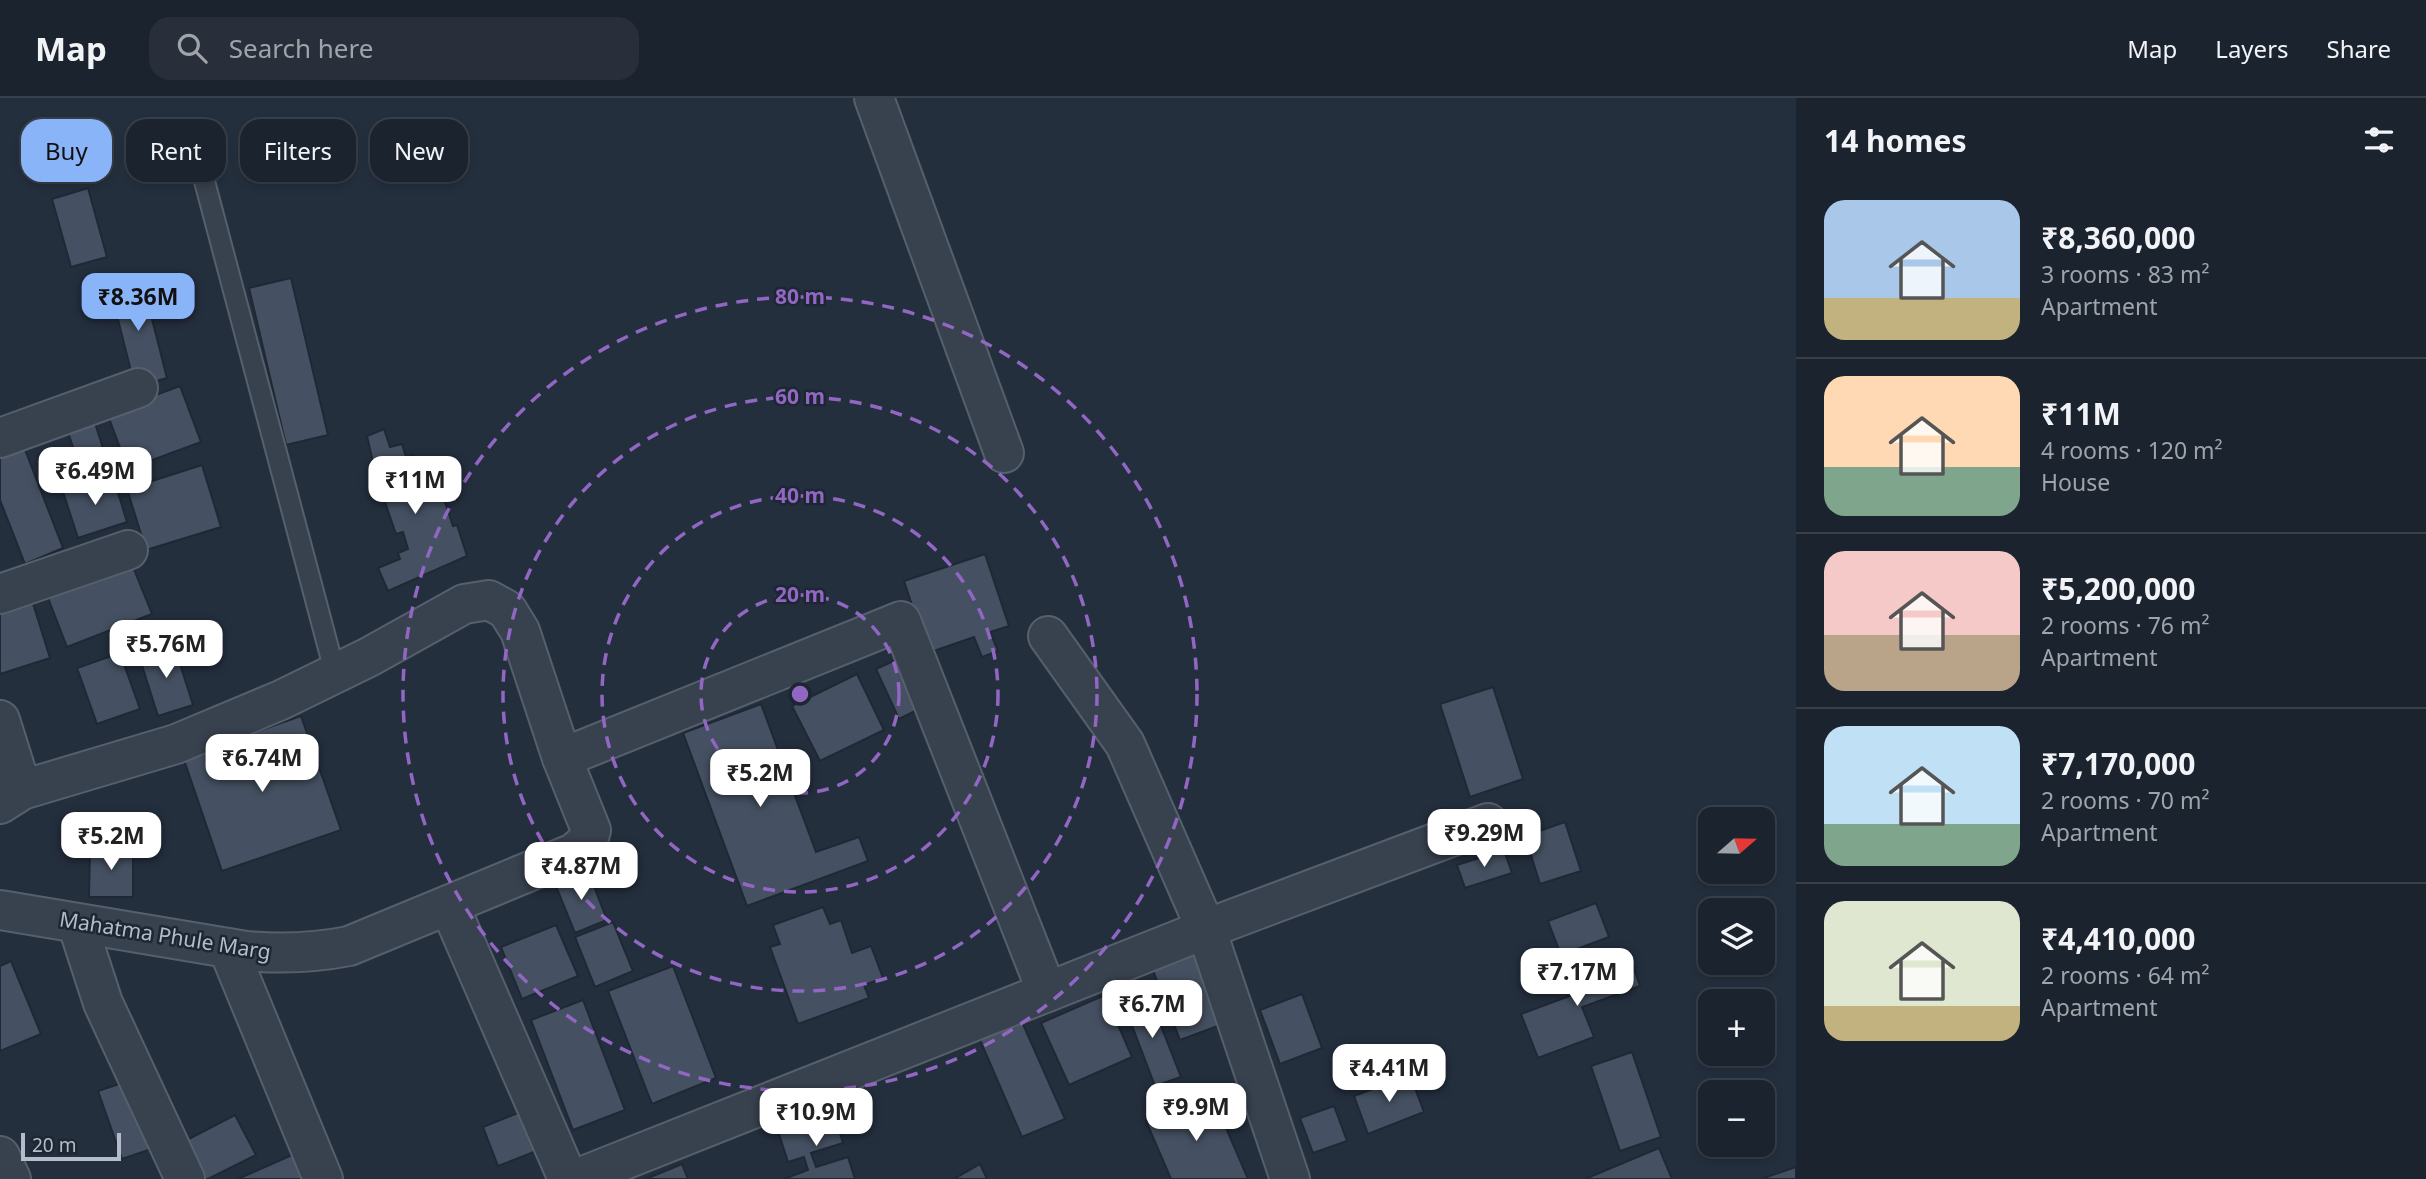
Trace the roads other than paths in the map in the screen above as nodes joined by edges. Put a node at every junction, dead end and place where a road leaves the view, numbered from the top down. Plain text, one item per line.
1 (874, 98) edge
2 (205, 182) edge
3 (138, 388) dead end
4 (0, 438) edge
5 (1004, 453) dead end
6 (128, 550) dead end
7 (0, 594) edge
8 (1048, 636) dead end
9 (335, 673) junction
10 (0, 720) edge
11 (562, 758) junction
12 (11, 797) edge
13 (1488, 823) dead end
14 (449, 905) junction
15 (0, 910) edge
16 (77, 923) junction
17 (1206, 929) junction
18 (228, 948) junction
19 (1047, 992) junction
20 (0, 1156) edge
21 (11, 1179) edge
22 (185, 1179) edge
23 (323, 1179) edge
24 (568, 1179) edge
25 (576, 1179) edge
26 (1290, 1179) edge

1 - 5 street
2 - 9 lane
3 - 4 street
6 - 7 street
8 - 17 street
9 - 11 street
9 - 12 street
10 - 12 street
11 - 14 street, Mahatma Phule Marg
11 - 19 street
13 - 17 street
14 - 18 street, Mahatma Phule Marg
14 - 24 street
15 - 16 street, Mahatma Phule Marg
16 - 18 street, Mahatma Phule Marg
16 - 22 street
17 - 19 street
17 - 26 street
18 - 23 street
19 - 25 street
20 - 21 street

